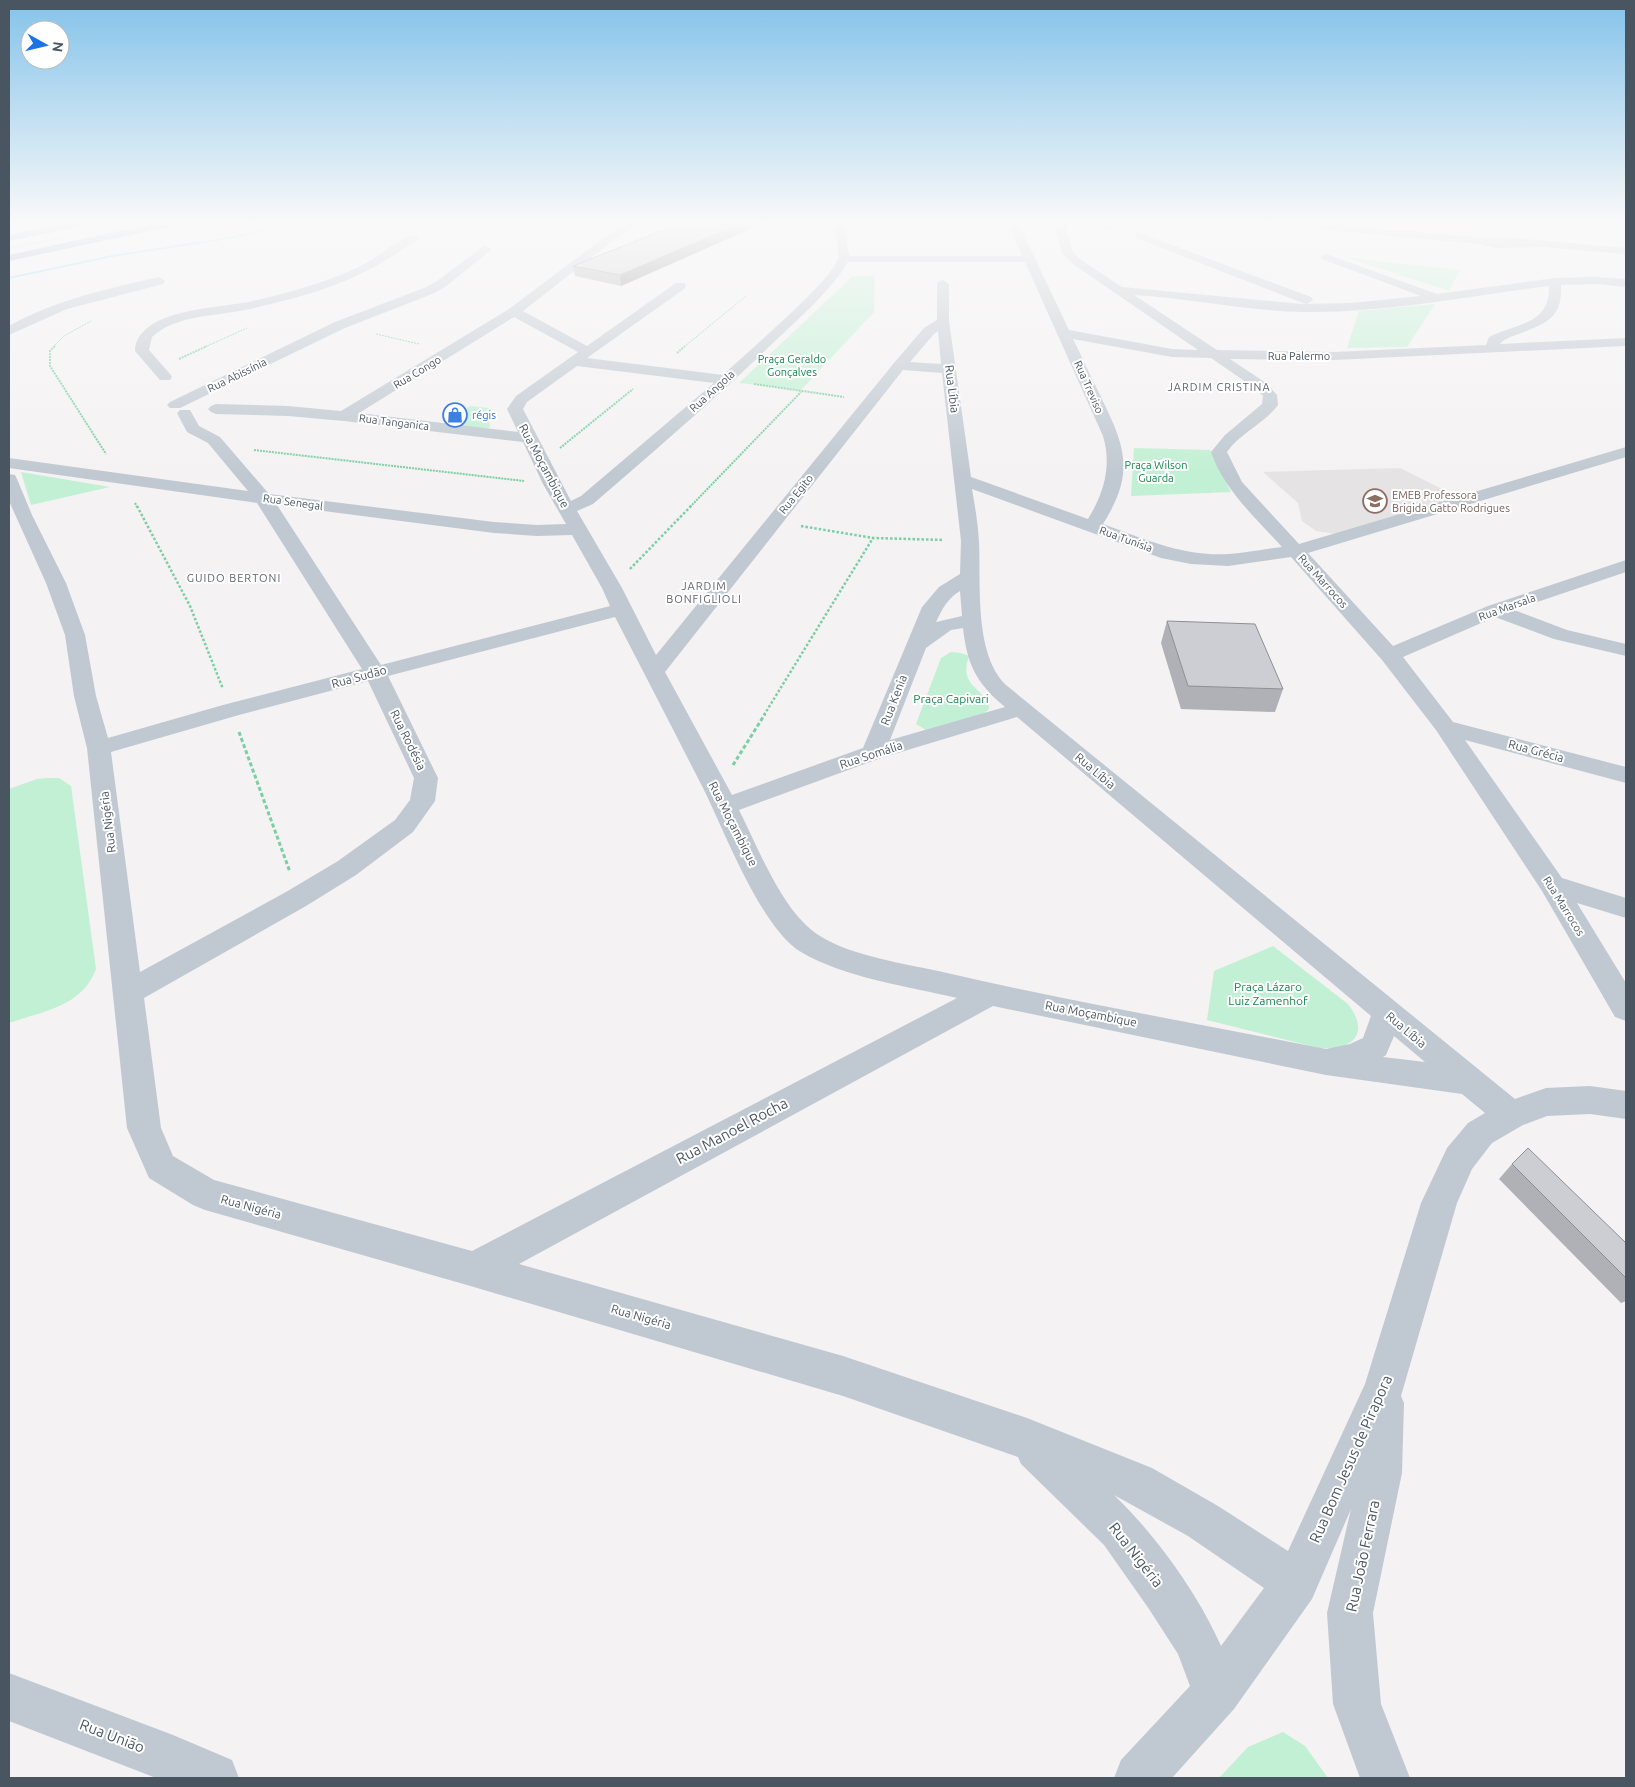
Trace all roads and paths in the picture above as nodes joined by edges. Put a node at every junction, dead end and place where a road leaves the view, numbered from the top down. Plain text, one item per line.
1 (62, 306) edge
2 (244, 306) edge
3 (388, 306) edge
4 (521, 306) edge
5 (651, 306) edge
6 (804, 306) edge
7 (943, 306) edge
8 (1051, 306) edge
9 (1143, 306) edge
10 (1279, 306) edge
11 (1325, 306) edge
12 (1360, 306) edge
13 (1552, 306) edge
14 (1329, 308) junction
15 (514, 312) junction
16 (98, 319) dead end
17 (943, 321) junction
18 (252, 326) dead end
19 (9, 331) edge
20 (1064, 333) junction
21 (1626, 342) edge
22 (1492, 348) junction
23 (1215, 354) junction
24 (581, 356) junction
25 (899, 366) junction
26 (949, 368) junction
27 (171, 378) junction
28 (726, 380) junction
29 (801, 392) junction
30 (872, 400) junction
31 (210, 404) junction
32 (180, 408) junction
33 (344, 416) junction
34 (530, 437) junction
35 (217, 443) junction
36 (1626, 452) edge
37 (9, 463) edge
38 (235, 464) junction
39 (121, 478) junction
40 (9, 479) edge
41 (964, 480) junction
42 (552, 484) junction
43 (197, 488) junction
44 (263, 498) junction
45 (325, 506) junction
46 (567, 509) junction
47 (773, 522) junction
48 (1092, 526) junction
49 (578, 528) junction
50 (288, 538) junction
51 (873, 538) junction
52 (970, 541) junction
53 (1295, 551) junction
54 (1626, 566) edge
55 (969, 577) junction
56 (612, 588) junction
57 (621, 609) junction
58 (1495, 610) junction
59 (973, 619) junction
60 (915, 646) junction
61 (1626, 650) edge
62 (1390, 655) junction
63 (375, 672) junction
64 (654, 673) junction
65 (1021, 709) junction
66 (231, 710) junction
67 (1445, 727) junction
68 (99, 748) junction
69 (873, 754) junction
70 (1626, 775) edge
71 (720, 799) junction
72 (1552, 885) junction
73 (296, 899) junction
74 (1626, 908) edge
75 (128, 992) junction
76 (990, 994) junction
77 (1626, 1009) edge
78 (1387, 1014) junction
79 (1326, 1062) junction
80 (1468, 1081) junction
81 (1626, 1105) edge
82 (1511, 1115) junction
83 (474, 1269) junction
84 (1384, 1389) junction
85 (1026, 1439) junction
86 (1296, 1584) junction
87 (1217, 1692) junction
88 (9, 1698) edge
89 (214, 1778) edge
90 (1138, 1778) edge
91 (1385, 1778) edge

1 - 19 street
2 - 27 street
3 - 31 street, Rua Abissínia
4 - 15 street, Rua Congo
5 - 24 street, Rua Moçambique
6 - 28 street, Rua Angola
7 - 17 street, Rua Líbia
8 - 20 street, Rua Treviso
9 - 23 street, Rua Marrocos
10 - 14 street
11 - 14 street
12 - 14 street
13 - 22 street
15 - 24 street
15 - 33 street, Rua Congo
16 - 39 path
17 - 25 street, Rua Egito
17 - 26 street, Rua Líbia
18 - 27 path
20 - 23 street, Rua Palermo
20 - 48 street, Rua Treviso
21 - 22 street, Rua Palermo
22 - 23 street, Rua Palermo
23 - 53 street, Rua Marrocos
24 - 28 street
24 - 34 street, Rua Moçambique
25 - 26 street
25 - 30 street, Rua Egito
26 - 41 street, Rua Líbia
27 - 31 street
27 - 32 street, Rua Rodésia
28 - 29 path
28 - 46 street, Rua Angola
29 - 30 path
29 - 56 path
30 - 47 street, Rua Egito
31 - 32 street, Rua Abissínia
31 - 32 street, Rua Tanganica
31 - 33 street, Rua Tanganica
31 - 35 street
32 - 35 street, Rua Rodésia
33 - 34 street, Rua Tanganica
34 - 42 street, Rua Moçambique
35 - 38 street, Rua Rodésia
35 - 42 path
36 - 53 street
37 - 39 street, Rua Senegal
38 - 43 street
38 - 44 street, Rua Rodésia
39 - 43 street, Rua Senegal
39 - 66 path
40 - 68 street, Rua Nigéria
41 - 48 street, Rua Tunísia
41 - 52 street, Rua Líbia
42 - 46 street, Rua Moçambique
43 - 44 street, Rua Senegal
44 - 45 street, Rua Senegal
44 - 50 street, Rua Rodésia
45 - 49 street, Rua Senegal
45 - 50 street
46 - 49 street, Rua Moçambique
47 - 51 path
47 - 64 street, Rua Egito
48 - 53 street, Rua Tunísia
49 - 56 street, Rua Moçambique
50 - 63 street, Rua Rodésia
51 - 52 path
51 - 71 path
52 - 55 street, Rua Líbia
53 - 62 street, Rua Marrocos
54 - 58 street, Rua Marsala
55 - 59 street, Rua Líbia
55 - 60 street, Rua Kenia
56 - 57 street, Rua Moçambique
57 - 63 street, Rua Sudão
57 - 64 street, Rua Moçambique
58 - 61 street
58 - 62 street, Rua Marsala
59 - 60 street
59 - 65 street, Rua Líbia
60 - 69 street, Rua Kenia
62 - 67 street, Rua Marrocos
63 - 66 street, Rua Sudão
63 - 73 street, Rua Rodésia
64 - 71 street, Rua Moçambique
65 - 69 street, Rua Somália
65 - 78 street, Rua Líbia
66 - 68 street, Rua Sudão
66 - 73 path
67 - 70 street, Rua Grécia
67 - 72 street, Rua Marrocos
68 - 75 street, Rua Nigéria
69 - 71 street, Rua Somália
71 - 76 street, Rua Moçambique
72 - 74 street
72 - 77 street, Rua Marrocos
73 - 75 street, Rua Rodésia
75 - 83 street, Rua Nigéria
76 - 79 street, Rua Moçambique
76 - 83 street, Rua Manoel Rocha
78 - 79 street, Rua Moçambique
78 - 80 street, Rua Líbia
79 - 80 street, Rua Moçambique
80 - 82 street, Rua Líbia
81 - 82 street, Rua Bom Jesus de Pirapora
82 - 84 street, Rua Bom Jesus de Pirapora
83 - 85 street, Rua Nigéria
84 - 86 street, Rua Bom Jesus de Pirapora
84 - 91 street, Rua João Ferrara
85 - 86 street, Rua Nigéria
85 - 87 street, Rua Nigéria
86 - 87 street, Rua Bom Jesus de Pirapora
87 - 90 street, Rua Bom Jesus de Pirapora
88 - 89 street, Rua União

